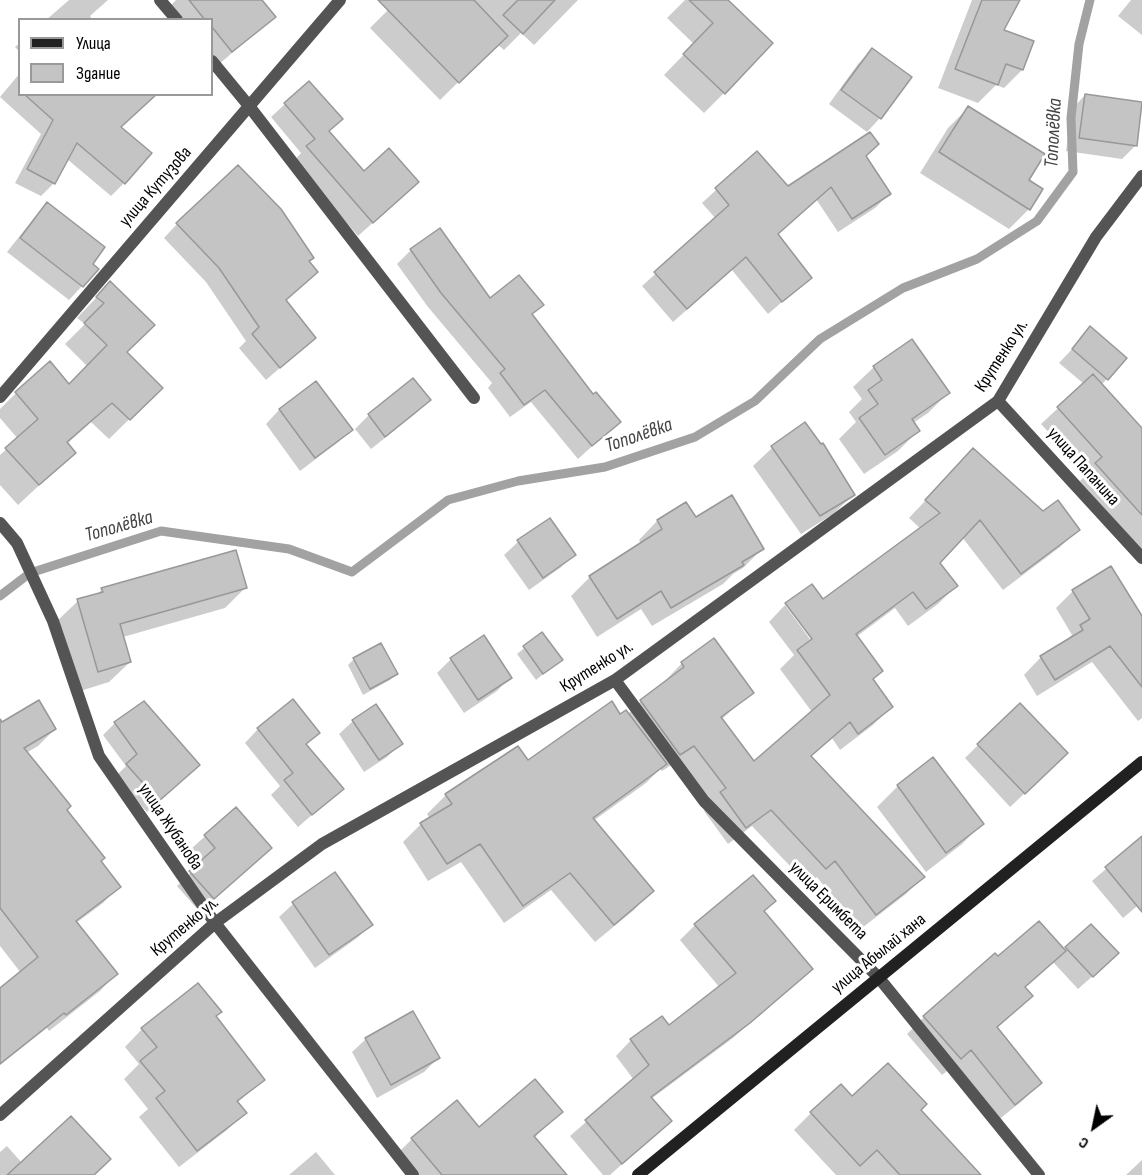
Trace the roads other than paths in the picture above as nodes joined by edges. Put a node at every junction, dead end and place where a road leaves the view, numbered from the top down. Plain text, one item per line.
1 (160, 0) edge
2 (340, 0) edge
3 (175, 18) edge
4 (213, 62) edge
5 (249, 106) junction
6 (1142, 176) edge
7 (0, 397) edge
8 (474, 398) dead end
9 (998, 401) junction
10 (0, 523) edge
11 (1142, 558) edge
12 (615, 680) junction
13 (1142, 762) edge
14 (214, 924) junction
15 (879, 978) junction
16 (0, 1115) edge
17 (413, 1175) edge
18 (638, 1175) edge
19 (1039, 1175) edge

1 - 3 street
2 - 5 street, улица Кутузова
4 - 5 street
5 - 7 street, улица Кутузова
5 - 8 street
6 - 9 street, Крутенко ул.
9 - 11 street, улица Папанина
9 - 12 street, Крутенко ул.
10 - 14 street, улица Жубанова
12 - 14 street, Крутенко ул.
12 - 15 street, улица Еримбета
13 - 15 street, улица Абылай хана
14 - 16 street, Крутенко ул.
14 - 17 street, улица Жубанова
15 - 18 street, улица Абылай хана
15 - 19 street, улица Еримбета

